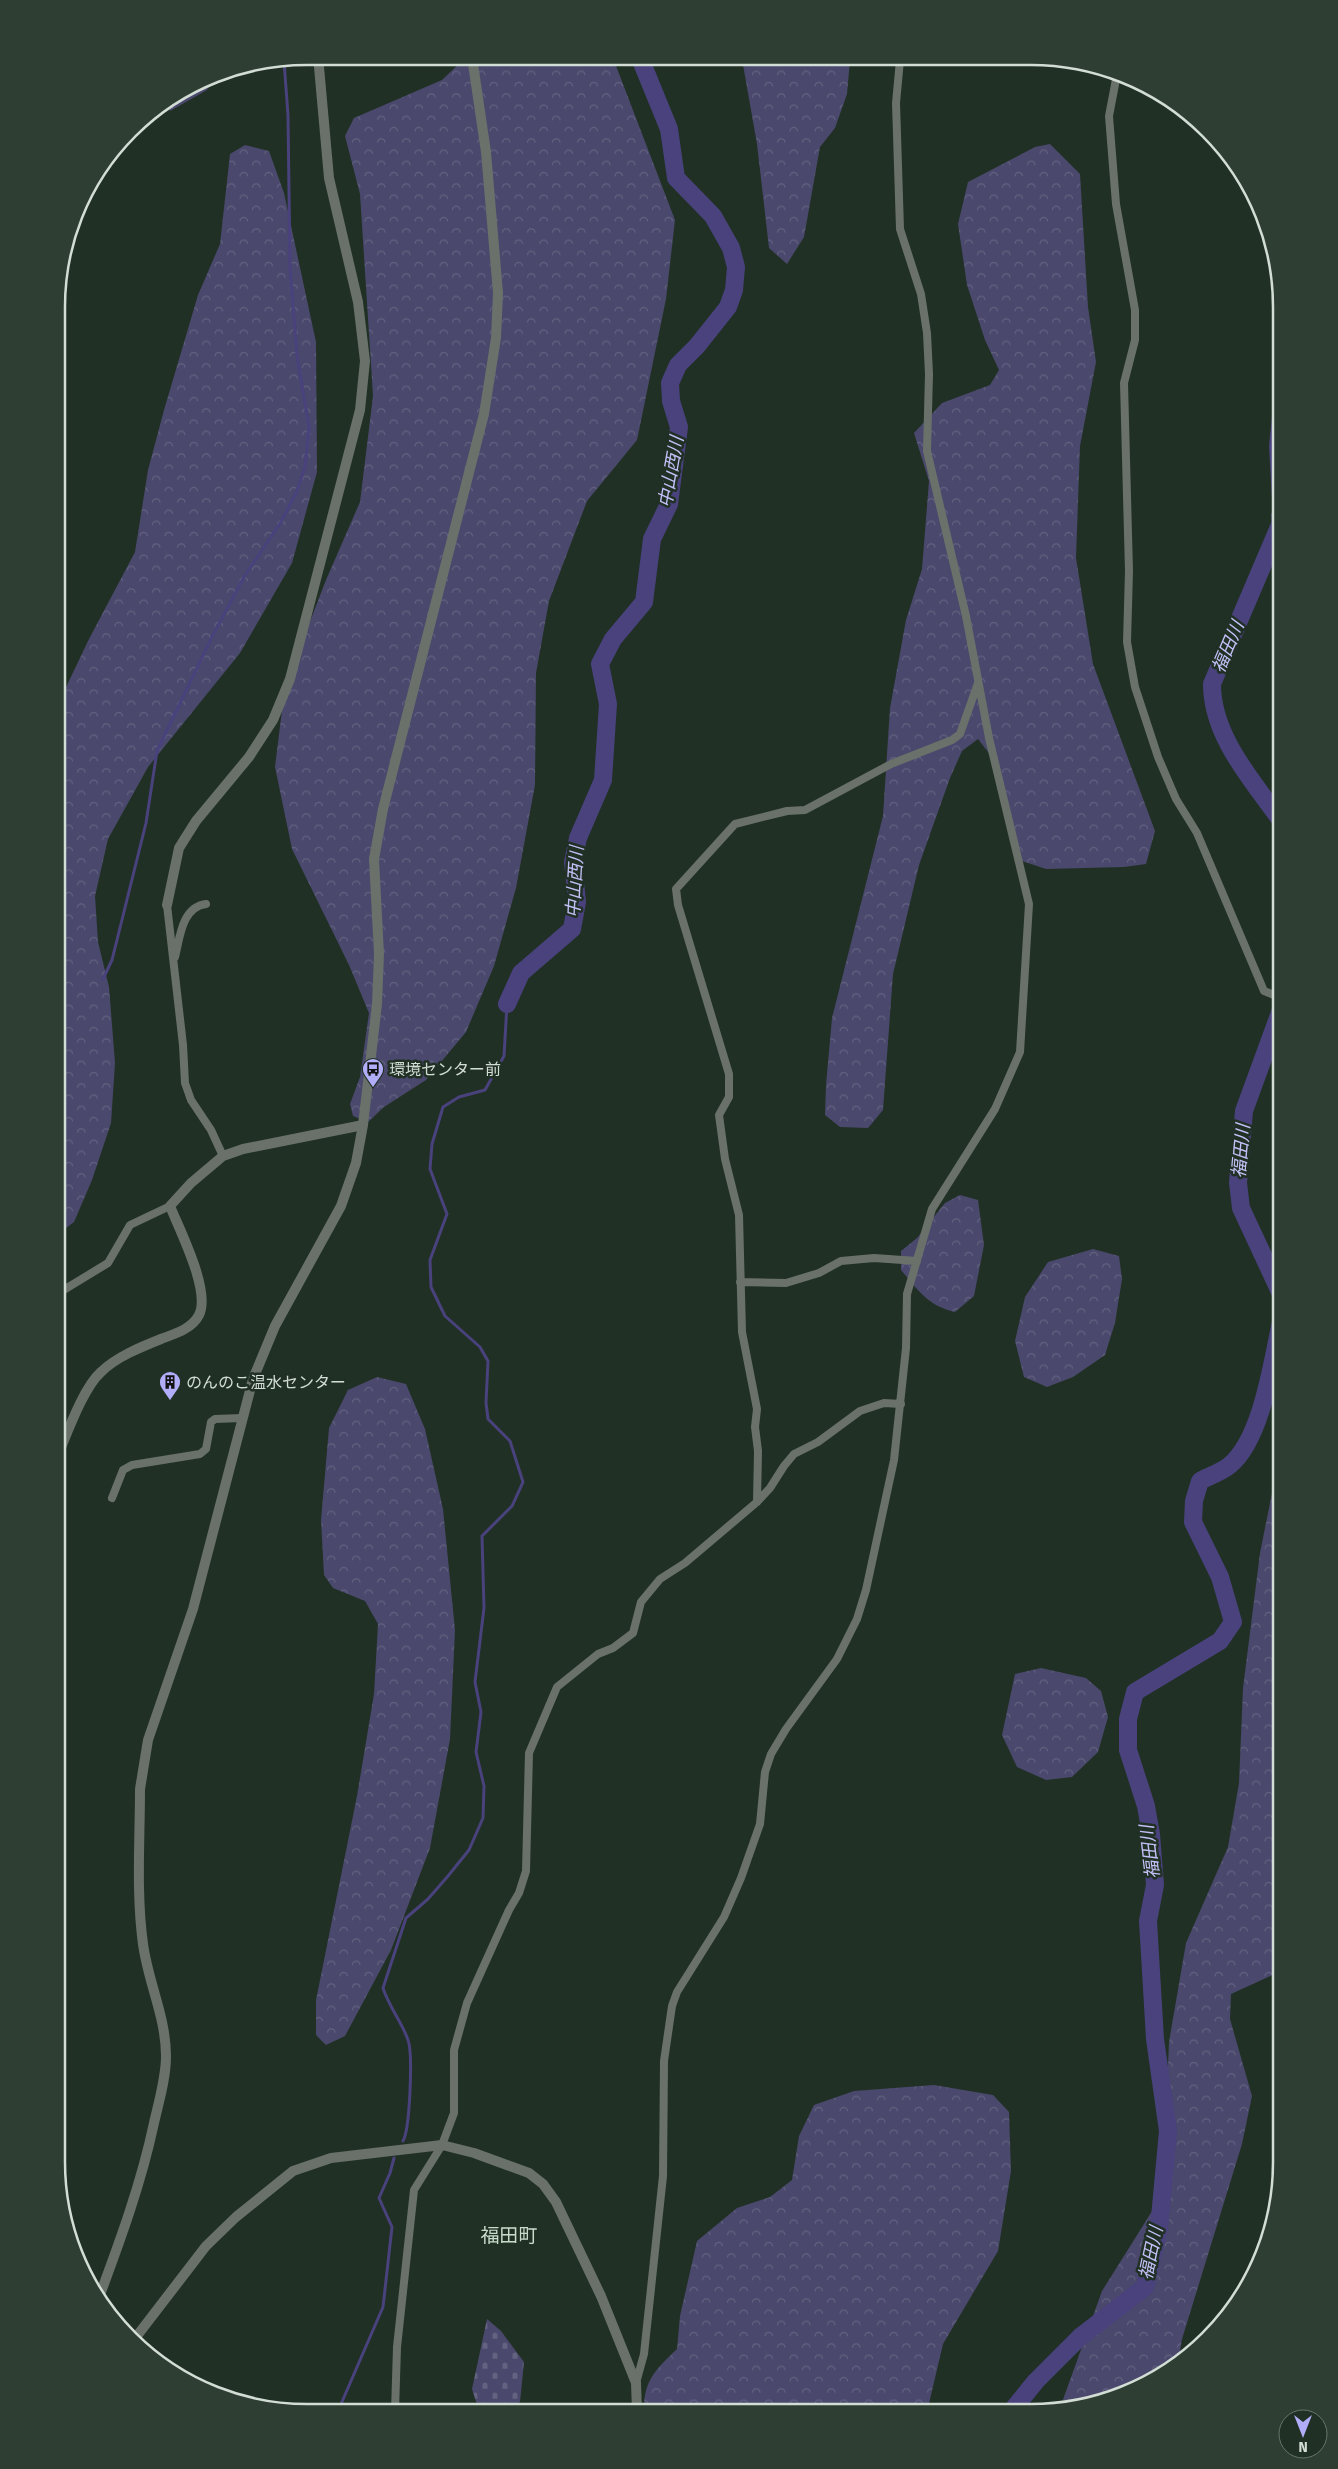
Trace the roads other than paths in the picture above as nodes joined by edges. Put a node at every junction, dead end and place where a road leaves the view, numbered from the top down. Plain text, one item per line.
1 (319, 65) edge
2 (473, 65) edge
3 (900, 65) edge
4 (1116, 80) edge
5 (978, 682) junction
6 (206, 904) dead end
7 (167, 905) joint
8 (173, 961) junction
9 (1273, 995) edge
10 (363, 1125) junction
11 (223, 1156) junction
12 (170, 1206) junction
13 (917, 1261) junction
14 (740, 1282) junction
15 (65, 1289) edge
16 (900, 1404) junction
17 (242, 1418) junction
18 (65, 1440) edge
19 (112, 1498) dead end
20 (757, 1502) junction
21 (442, 2145) junction
22 (102, 2290) edge
23 (138, 2335) edge
24 (636, 2383) junction
25 (395, 2404) edge
26 (637, 2404) edge

1 - 7 street
2 - 10 street
3 - 5 street
4 - 9 street
5 - 13 street
5 - 14 street
6 - 8 street
7 - 8 street
8 - 11 street
10 - 11 street
10 - 17 street
11 - 12 street
12 - 15 street
12 - 18 street
13 - 14 street
13 - 16 street
14 - 20 street
16 - 20 street
16 - 24 street
17 - 19 street
17 - 22 street
20 - 21 street
21 - 23 street
21 - 24 street
21 - 25 street
24 - 26 street

